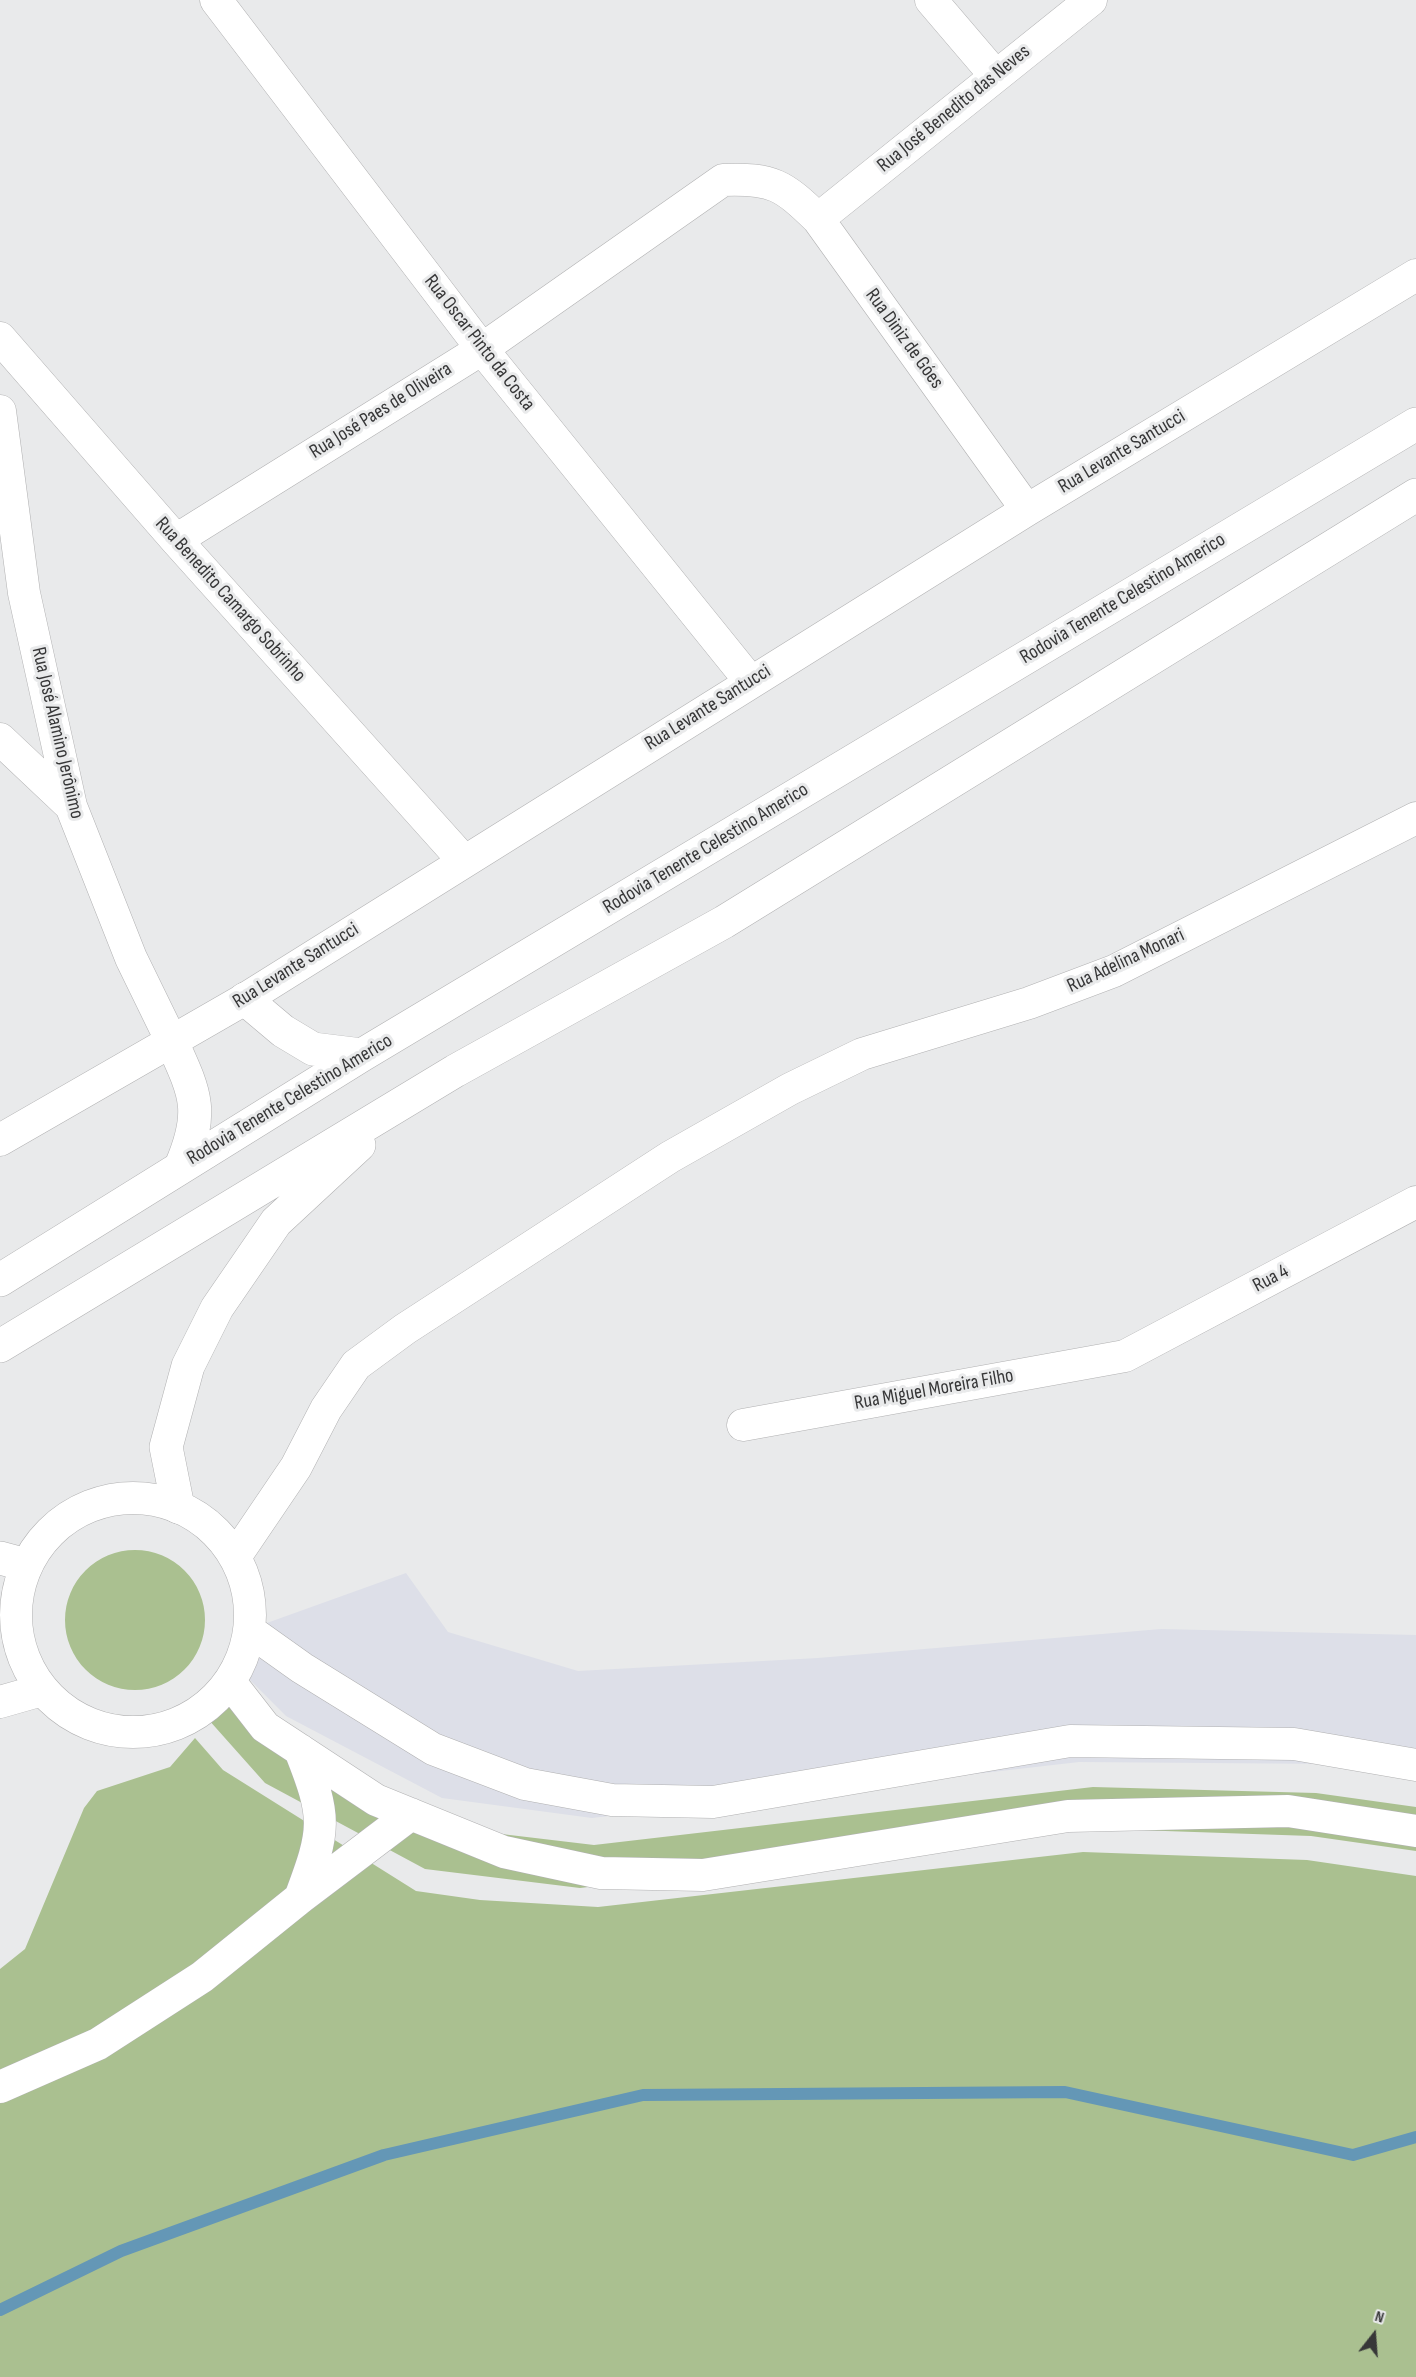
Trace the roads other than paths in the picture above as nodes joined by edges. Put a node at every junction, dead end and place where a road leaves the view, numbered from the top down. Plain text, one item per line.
1 (216, 0) edge
2 (932, 0) edge
3 (1091, 0) edge
4 (994, 75) junction
5 (768, 182) joint
6 (818, 219) junction
7 (1416, 275) edge
8 (0, 338) edge
9 (483, 349) junction
10 (0, 411) edge
11 (1416, 424) edge
12 (1416, 495) edge
13 (1027, 510) junction
14 (176, 540) junction
15 (12, 601) edge
16 (750, 681) junction
17 (0, 739) edge
18 (70, 806) junction
19 (1416, 818) edge
20 (463, 860) junction
21 (245, 999) junction
22 (171, 1040) junction
23 (362, 1055) junction
24 (406, 1100) junction
25 (0, 1140) edge
26 (180, 1166) junction
27 (1416, 1202) edge
28 (0, 1280) edge
29 (0, 1346) edge
30 (1125, 1356) joint
31 (743, 1425) dead end
32 (178, 1507) junction
33 (235, 1557) junction
34 (13, 1562) edge
35 (250, 1631) junction
36 (230, 1682) junction
37 (42, 1690) junction
38 (0, 1702) edge
39 (300, 1750) junction
40 (1416, 1765) edge
41 (411, 1814) junction
42 (1416, 1831) edge
43 (300, 1898) junction
44 (0, 2087) edge

1 - 9 street, Rua Oscar Pinto da Costa
2 - 4 street
3 - 4 street, Rua José Benedito das Neves
4 - 6 street, Rua José Benedito das Neves
5 - 6 street, Rua Diniz de Góes
5 - 9 street, Rua José Paes de Oliveira
6 - 13 street, Rua Diniz de Góes
7 - 13 street, Rua Levante Santucci
8 - 14 street, Rua Benedito Camargo Sobrinho
9 - 14 street, Rua José Paes de Oliveira
9 - 16 street, Rua Oscar Pinto da Costa
10 - 15 street, Rua José Alamino Jerônimo
11 - 23 highway, Rodovia Tenente Celestino Americo
12 - 24 highway
13 - 16 street, Rua Levante Santucci
14 - 20 street, Rua Benedito Camargo Sobrinho
15 - 18 street, Rua José Alamino Jerônimo
16 - 20 street, Rua Levante Santucci
17 - 18 street
18 - 22 street, Rua José Alamino Jerônimo
19 - 33 street, Rua Adelina Monari
20 - 21 street, Rua Levante Santucci
21 - 22 street, Rua Levante Santucci
21 - 23 highway
22 - 25 street, Rua Levante Santucci
22 - 26 highway
23 - 26 highway, Rodovia Tenente Celestino Americo
24 - 29 highway
24 - 32 highway
26 - 28 highway, Rodovia Tenente Celestino Americo
27 - 30 street, Rua 4
30 - 31 street, Rua Miguel Moreira Filho
32 - 33 street
32 - 34 street
33 - 35 street
34 - 37 street
35 - 36 street
35 - 40 street
36 - 37 street
36 - 39 street
37 - 38 street
39 - 41 street
39 - 43 street
41 - 42 street
41 - 43 street
43 - 44 street

